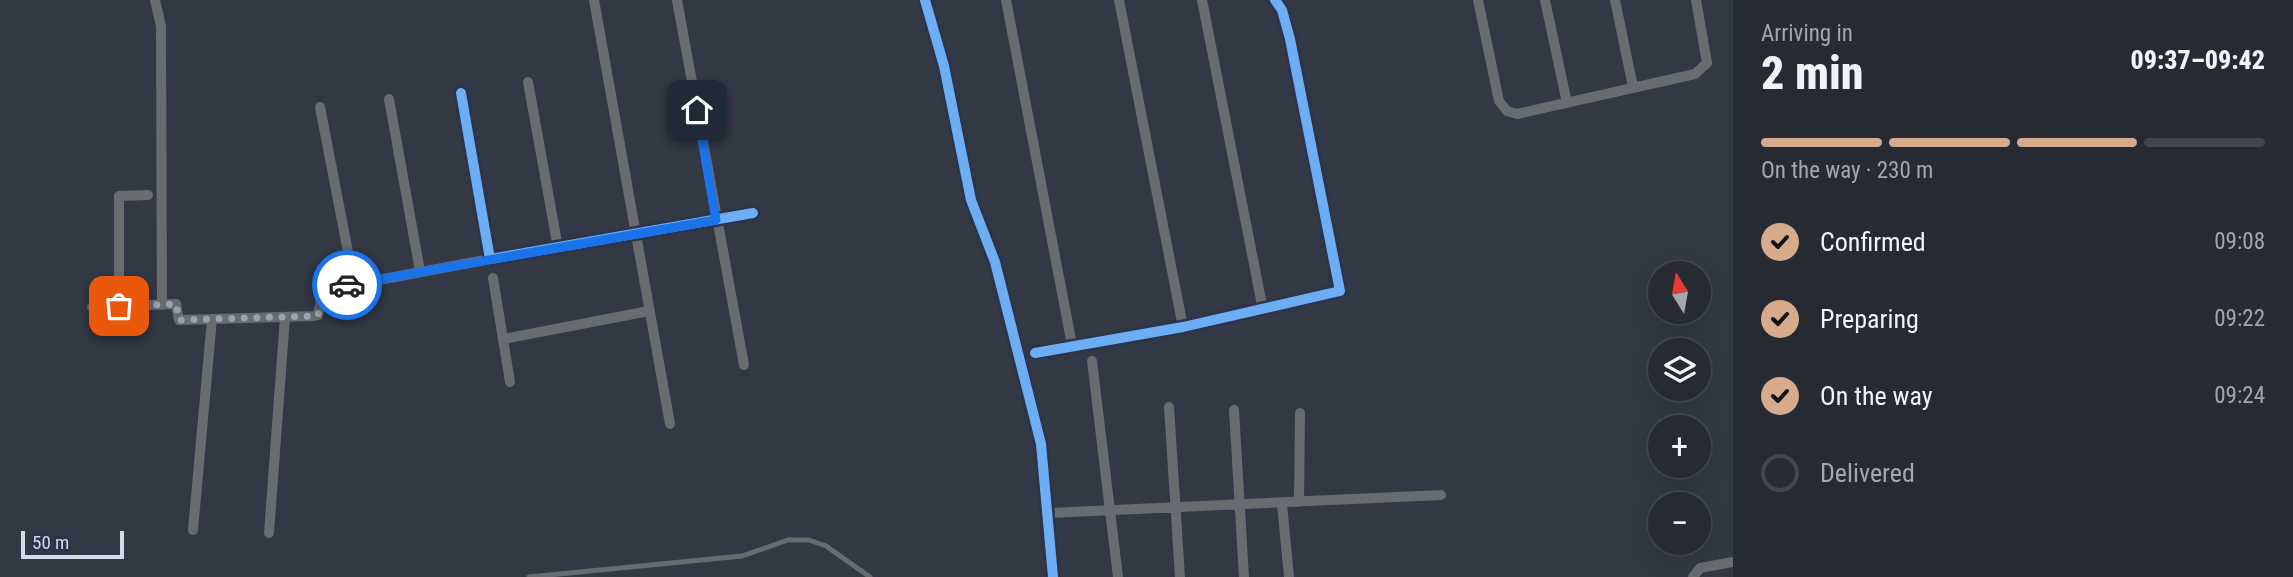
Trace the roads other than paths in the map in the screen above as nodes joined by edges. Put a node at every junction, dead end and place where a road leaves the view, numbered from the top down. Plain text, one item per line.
1 (155, 0) edge
2 (594, 0) edge
3 (677, 0) edge
4 (925, 0) edge
5 (1006, 0) edge
6 (1119, 0) edge
7 (1202, 0) edge
8 (1275, 0) edge
9 (1478, 0) edge
10 (1545, 0) edge
11 (1615, 0) edge
12 (1696, 0) edge
13 (528, 82) dead end
14 (1633, 87) junction
15 (461, 93) dead end
16 (389, 99) dead end
17 (1567, 103) junction
18 (320, 107) dead end
19 (148, 195) dead end
20 (753, 213) dead end
21 (716, 220) junction
22 (635, 235) junction
23 (558, 248) junction
24 (490, 259) junction
25 (420, 271) junction
26 (493, 278) dead end
27 (354, 283) junction
28 (162, 305) junction
29 (119, 306) junction
30 (93, 307) dead end
31 (1264, 310) junction
32 (649, 311) junction
33 (285, 317) junction
34 (212, 319) junction
35 (1182, 327) junction
36 (503, 339) junction
37 (1072, 345) junction
38 (1035, 353) dead end
39 (1092, 361) dead end
40 (744, 365) dead end
41 (510, 382) dead end
42 (1169, 407) dead end
43 (1234, 410) dead end
44 (1300, 412) dead end
45 (670, 424) dead end
46 (1441, 495) dead end
47 (1299, 502) junction
48 (1240, 503) junction
49 (1282, 504) junction
50 (1176, 507) junction
51 (1112, 511) junction
52 (1049, 513) junction
53 (193, 530) dead end
54 (269, 533) dead end
55 (1733, 562) edge
56 (529, 577) edge
57 (870, 577) edge
58 (1053, 577) edge
59 (1118, 577) edge
60 (1180, 577) edge
61 (1244, 577) edge
62 (1289, 577) edge
63 (1693, 577) edge

1 - 28 street
2 - 22 street
3 - 21 street
4 - 52 street
5 - 37 street
6 - 35 street
7 - 31 street
8 - 31 street
9 - 17 street
10 - 17 street
11 - 14 street
12 - 14 street
13 - 23 street
14 - 17 street
15 - 24 street
16 - 25 street
18 - 27 street
19 - 29 street
20 - 21 street
21 - 22 street
21 - 40 street
22 - 23 street
22 - 32 street
23 - 24 street
24 - 25 street
25 - 27 street
26 - 36 street
27 - 33 street
28 - 29 street
28 - 34 street
29 - 30 street
31 - 35 street
32 - 36 street
32 - 45 street
33 - 34 street
33 - 54 street
34 - 53 street
35 - 37 street
36 - 41 street
37 - 38 street
39 - 51 street
42 - 50 street
43 - 48 street
44 - 47 street
46 - 47 street
47 - 49 street
48 - 49 street
48 - 50 street
48 - 61 street
49 - 62 street
50 - 51 street
50 - 60 street
51 - 52 street
51 - 59 street
52 - 58 street
55 - 63 street
56 - 57 lane

